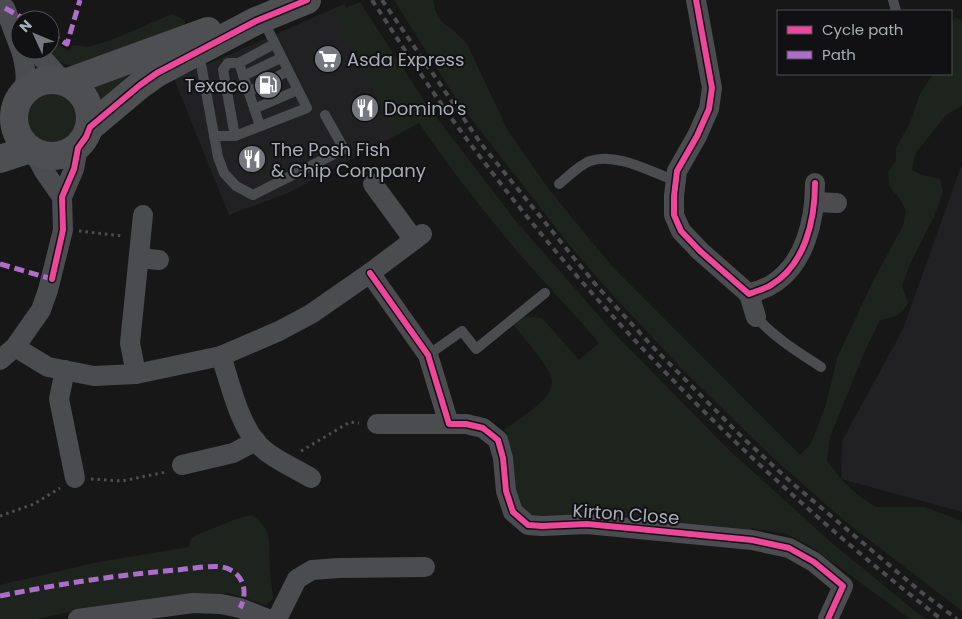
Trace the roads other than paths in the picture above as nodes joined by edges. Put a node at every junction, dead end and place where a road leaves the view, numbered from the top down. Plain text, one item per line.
1 (307, 0) edge
2 (696, 0) edge
3 (3, 4) edge
4 (260, 20) junction
5 (10, 23) edge
6 (274, 44) junction
7 (199, 53) junction
8 (281, 58) junction
9 (23, 60) edge
10 (44, 60) edge
11 (238, 63) junction
12 (288, 71) junction
13 (243, 76) junction
14 (65, 81) junction
15 (298, 90) junction
16 (248, 92) junction
17 (20, 99) junction
18 (254, 109) junction
19 (325, 115) dead end
20 (0, 126) edge
21 (260, 126) junction
22 (214, 136) junction
23 (235, 136) junction
24 (84, 138) junction
25 (32, 151) junction
26 (0, 159) edge
27 (676, 181) junction
28 (373, 184) dead end
29 (559, 184) dead end
30 (62, 197) junction
31 (837, 203) dead end
32 (143, 215) dead end
33 (138, 258) junction
34 (159, 260) dead end
35 (370, 273) junction
36 (545, 293) dead end
37 (749, 294) junction
38 (756, 316) joint
39 (7, 353) edge
40 (428, 355) junction
41 (221, 356) junction
42 (821, 367) dead end
43 (64, 370) junction
44 (136, 374) junction
45 (378, 424) road end
46 (449, 424) junction
47 (256, 441) junction
48 (182, 465) dead end
49 (75, 478) dead end
50 (311, 478) dead end
51 (425, 567) dead end
52 (78, 619) edge
53 (268, 619) edge
54 (277, 619) edge
55 (828, 619) edge

1 - 4 main road
2 - 27 street
3 - 5 street
4 - 6 lane
4 - 7 main road
4 - 14 main road
6 - 8 lane
6 - 11 lane
7 - 22 lane
7 - 24 main road
8 - 12 lane
8 - 13 lane
9 - 17 street
10 - 14 street
11 - 13 lane
11 - 23 lane
12 - 15 lane
12 - 16 lane
13 - 16 lane
14 - 17 main road
14 - 24 main road
15 - 18 lane
15 - 21 lane
16 - 18 lane
17 - 20 main road
17 - 25 main road
18 - 21 lane
19 - 22 lane
21 - 23 lane
22 - 23 lane
24 - 25 main road
24 - 30 street
25 - 26 main road
25 - 30 street
27 - 29 lane
27 - 37 street
28 - 35 street
30 - 39 street
31 - 37 street
32 - 33 street
33 - 34 street
33 - 44 street
35 - 40 street
35 - 41 street
36 - 40 lane
37 - 38 street
38 - 42 lane
39 - 43 street
40 - 46 street
41 - 44 street
41 - 47 street
43 - 44 street
43 - 49 street
45 - 46 street, Kirton Close
46 - 55 street, Kirton Close
47 - 48 street
47 - 50 street
51 - 54 street
52 - 53 street

